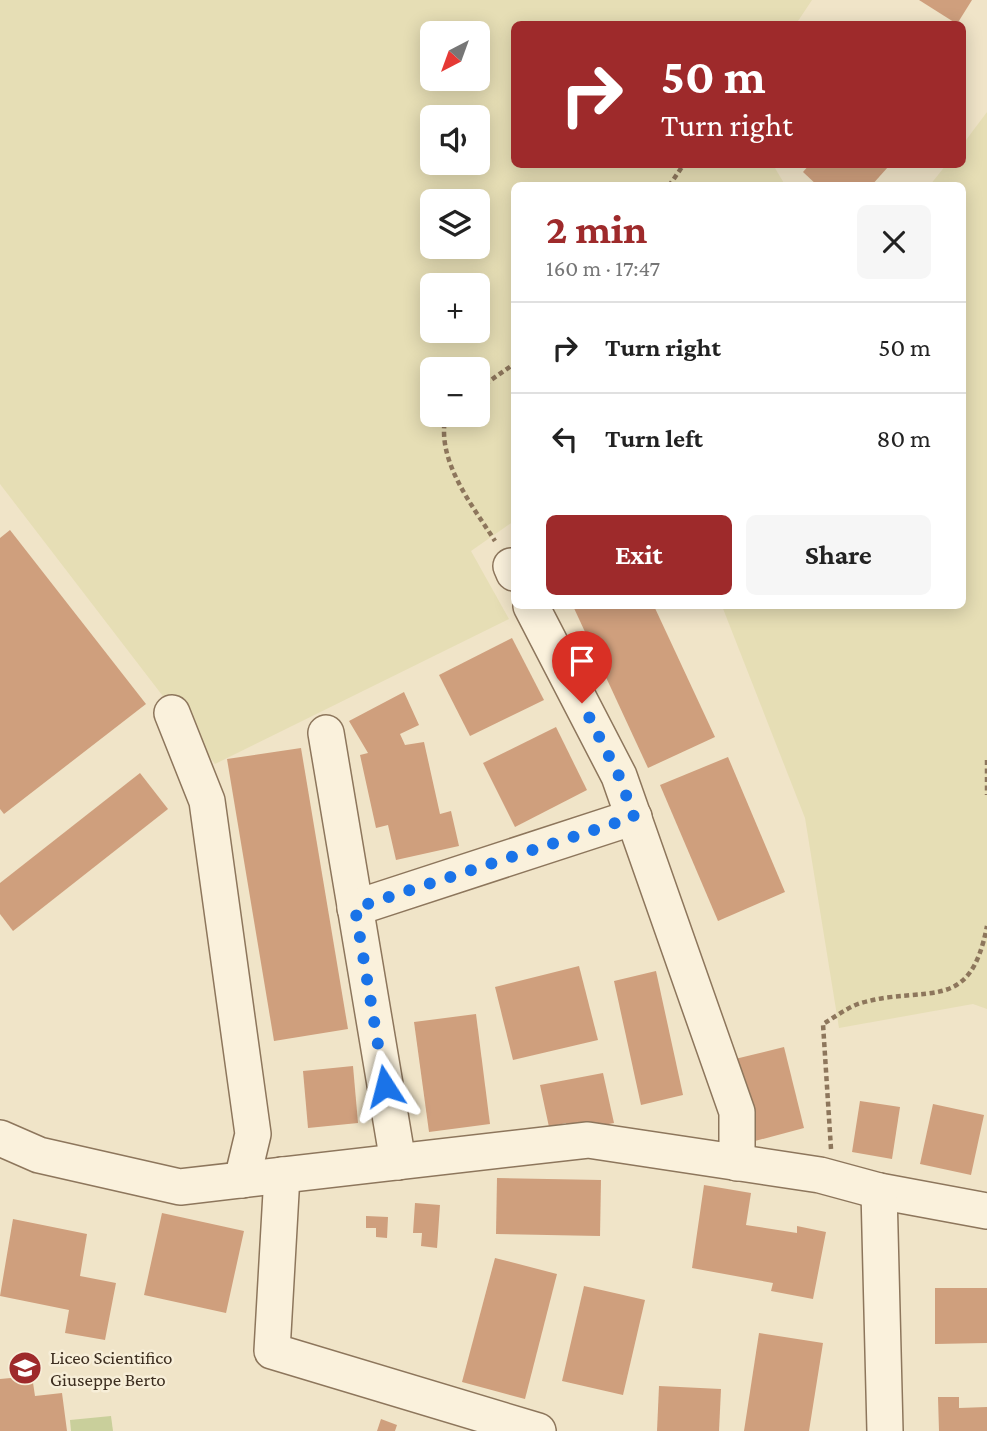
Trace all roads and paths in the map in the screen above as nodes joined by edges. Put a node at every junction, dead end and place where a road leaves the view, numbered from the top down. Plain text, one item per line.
1 (511, 366) edge
2 (490, 381) edge
3 (443, 427) edge
4 (511, 566) edge
5 (533, 609) edge
6 (172, 712) dead end
7 (326, 733) dead end
8 (987, 760) edge
9 (987, 795) edge
10 (634, 817) junction
11 (355, 908) junction
12 (987, 926) edge
13 (0, 1139) edge
14 (398, 1162) junction
15 (737, 1163) junction
16 (282, 1175) junction
17 (833, 1178) junction
18 (242, 1180) junction
19 (879, 1191) junction
20 (987, 1211) edge
21 (538, 1431) edge
22 (885, 1431) edge

1 - 2 path
3 - 4 path
5 - 10 street
6 - 18 street
7 - 11 street
8 - 9 path
10 - 11 street
10 - 15 street
11 - 14 street
12 - 17 path
13 - 18 street
14 - 15 street
14 - 16 street
15 - 17 street
16 - 18 street
16 - 21 street
17 - 19 street
19 - 20 street
19 - 22 street

